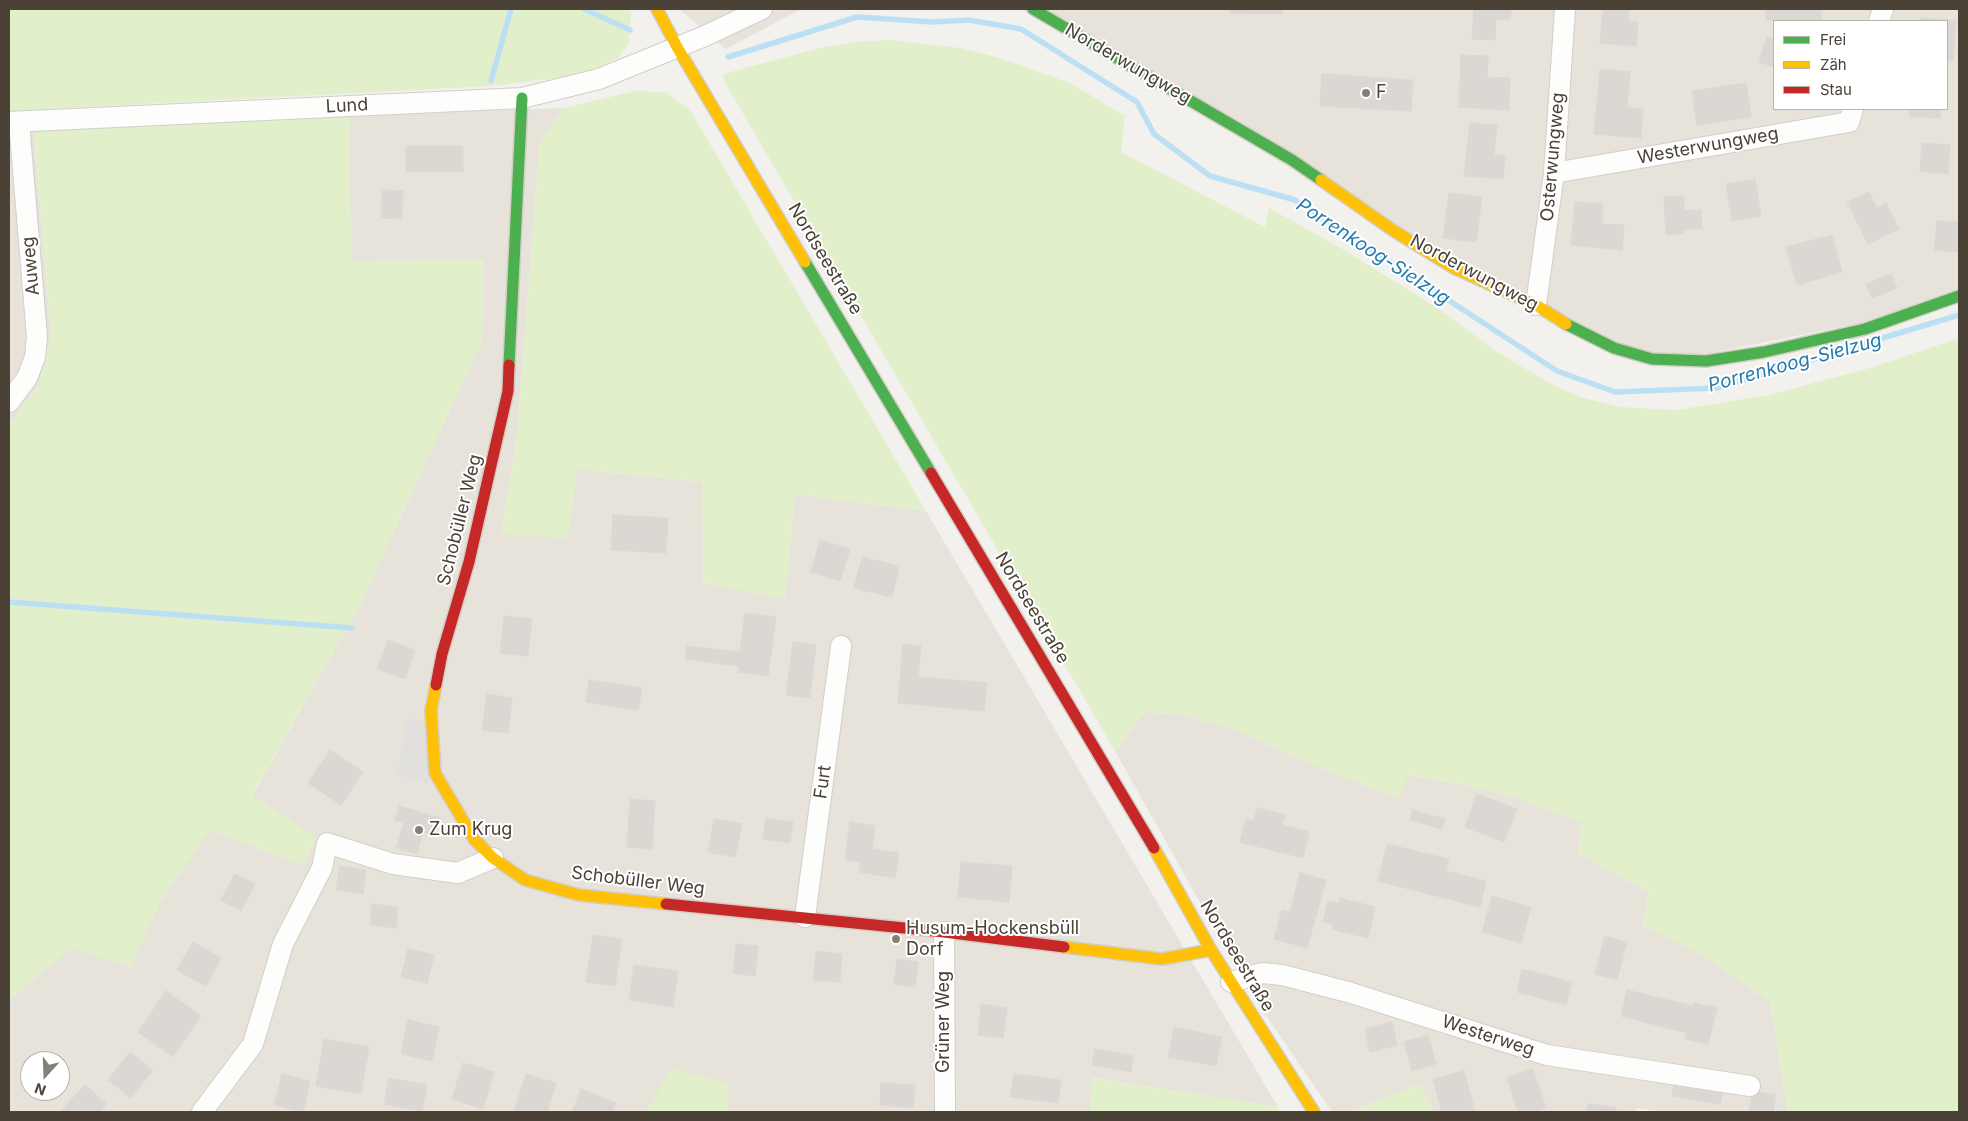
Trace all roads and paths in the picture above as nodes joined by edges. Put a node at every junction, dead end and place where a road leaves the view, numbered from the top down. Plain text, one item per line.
1 (657, 9) edge
2 (762, 9) edge
3 (1033, 9) edge
4 (1565, 9) edge
5 (677, 47) junction
6 (522, 98) junction
7 (1853, 110) edge
8 (14, 122) edge
9 (1554, 173) junction
10 (1959, 296) edge
11 (1536, 305) junction
12 (9, 402) edge
13 (841, 646) dead end
14 (493, 858) junction
15 (806, 917) junction
16 (944, 932) junction
17 (1211, 950) junction
18 (1231, 982) junction
19 (1750, 1086) dead end
20 (207, 1111) edge
21 (945, 1112) edge
22 (1314, 1112) edge

1 - 5 street, Nordseestraße
2 - 5 street
3 - 11 street, Norderwungweg
4 - 9 street, Osterwungweg
5 - 6 street, Lund
5 - 17 street, Nordseestraße
6 - 8 street, Lund
6 - 14 street, Schobüller Weg
7 - 9 street, Westerwungweg
8 - 12 street, Auweg
9 - 11 street, Osterwungweg
10 - 11 street, Norderwungweg
13 - 15 street, Furt
14 - 15 street, Schobüller Weg
14 - 20 street
15 - 16 street, Schobüller Weg
16 - 17 street, Schobüller Weg
16 - 21 street, Grüner Weg
17 - 18 street, Nordseestraße
18 - 19 street, Westerweg
18 - 22 street, Nordseestraße

